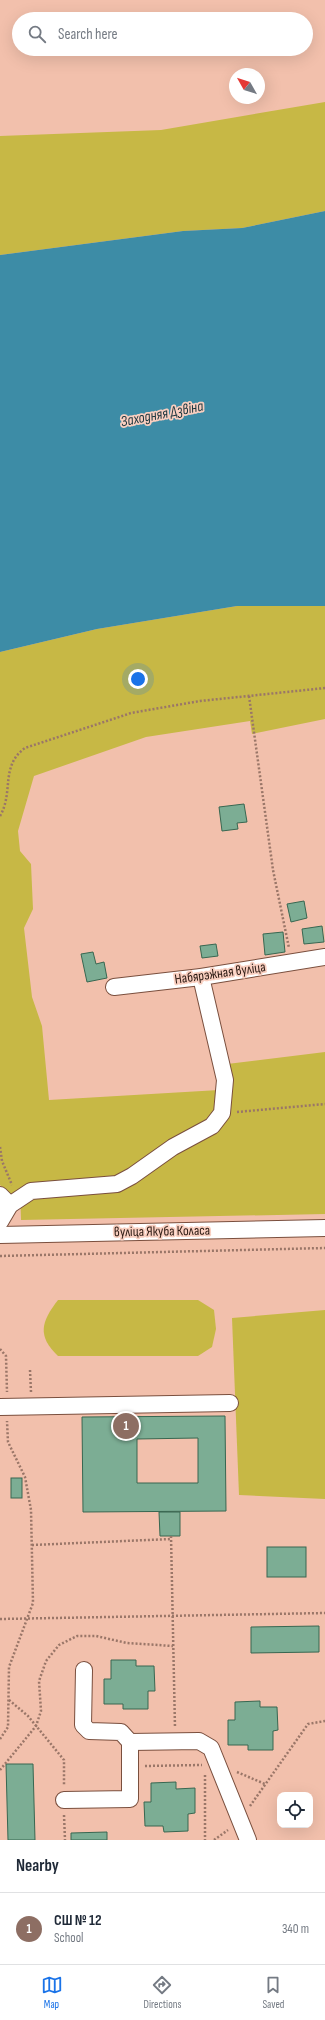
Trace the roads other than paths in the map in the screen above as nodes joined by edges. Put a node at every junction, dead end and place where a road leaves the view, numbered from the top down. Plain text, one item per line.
1 (325, 957) edge
2 (201, 977) junction
3 (114, 987) dead end
4 (9, 1200) edge
5 (0, 1222) edge
6 (325, 1228) edge
7 (0, 1235) edge
8 (230, 1403) dead end
9 (4, 1407) edge
10 (84, 1670) dead end
11 (130, 1742) junction
12 (64, 1800) road end
13 (248, 1840) edge

1 - 2 street, Набярэжная вуліца
2 - 3 street, Набярэжная вуліца
2 - 4 street
4 - 5 street
6 - 7 street, вуліца Якуба Коласа
8 - 9 street
10 - 11 street
11 - 12 street
11 - 13 street

